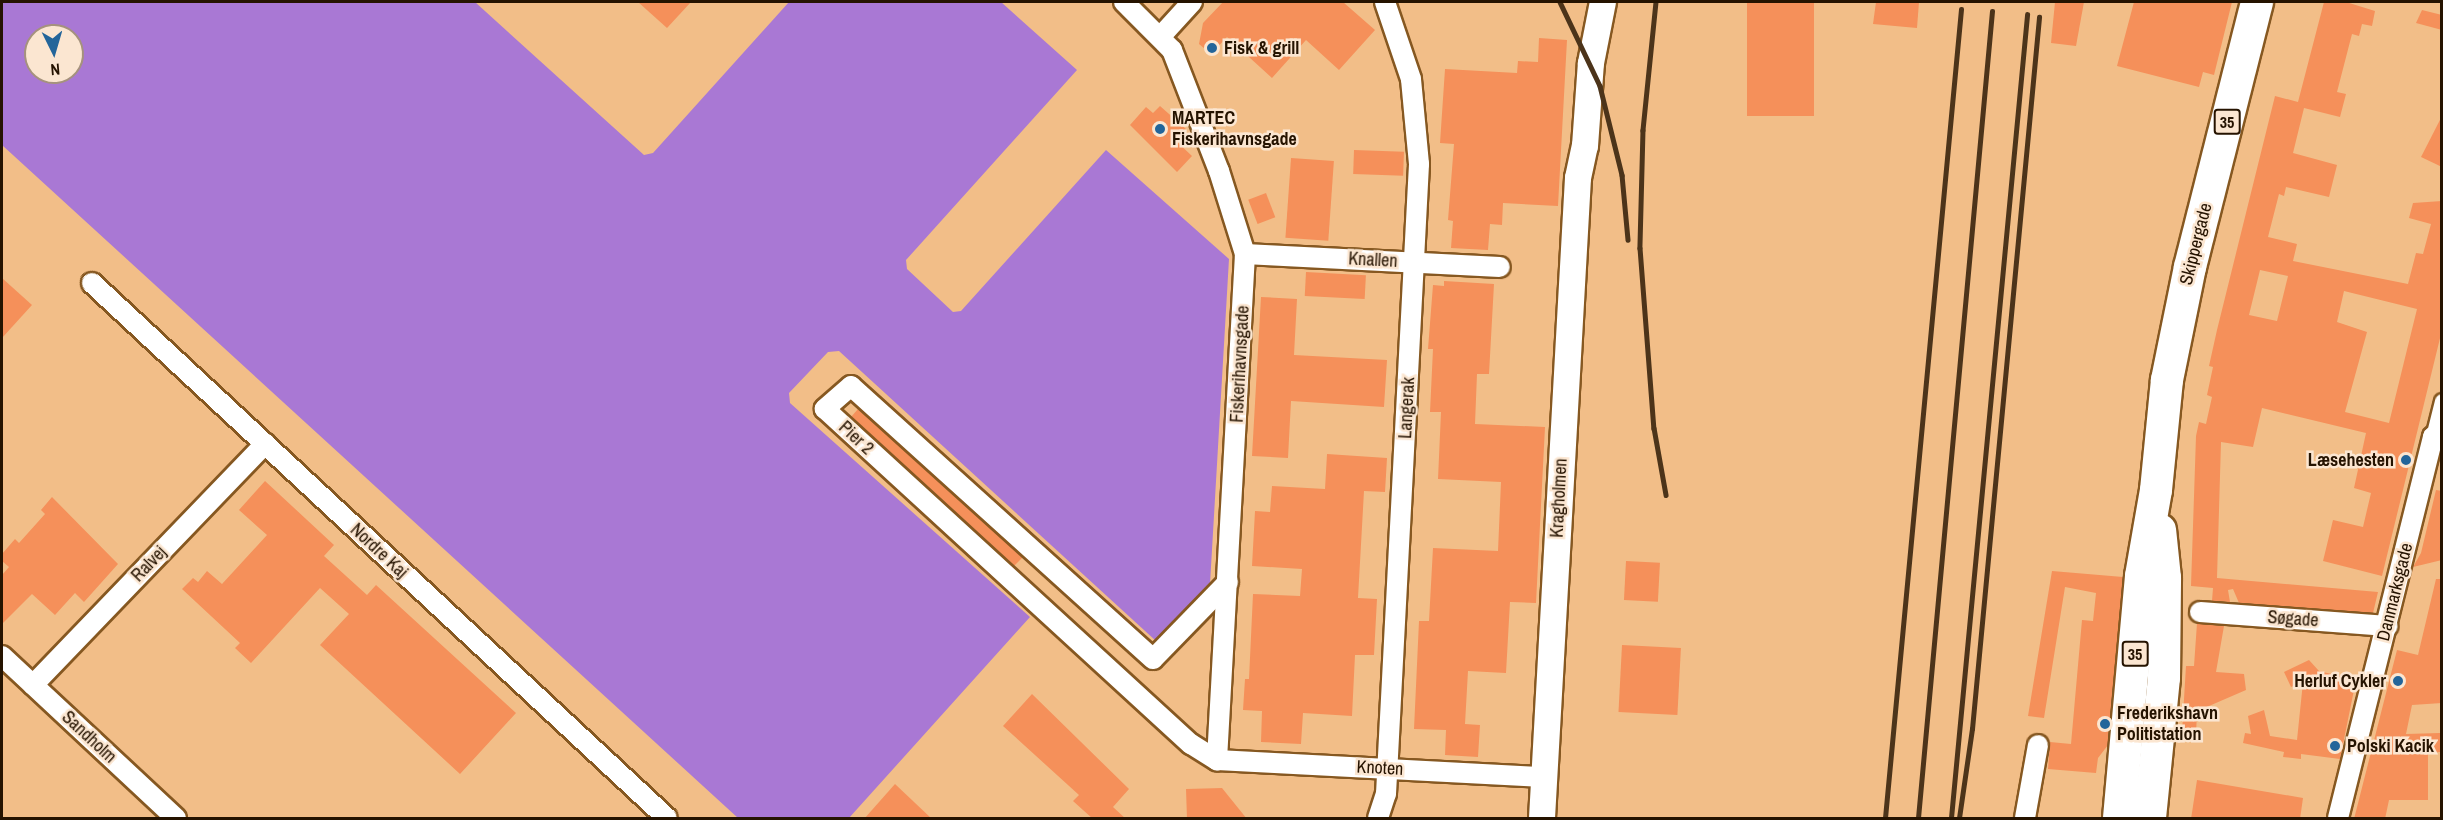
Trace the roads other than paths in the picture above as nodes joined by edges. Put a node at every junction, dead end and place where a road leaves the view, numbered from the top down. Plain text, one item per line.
1 (1124, 2) edge
2 (1192, 2) edge
3 (1385, 2) edge
4 (1585, 2) edge
5 (1603, 2) edge
6 (2258, 2) edge
7 (1161, 36) junction
8 (1578, 178) junction
9 (1245, 254) junction
10 (1415, 262) junction
11 (1500, 267) dead end
12 (92, 283) dead end
13 (2442, 401) edge
14 (2437, 438) edge
15 (265, 444) junction
16 (2156, 490) junction
17 (1228, 582) junction
18 (2200, 612) dead end
19 (2387, 626) junction
20 (2, 656) edge
21 (33, 685) junction
22 (2038, 745) dead end
23 (1217, 760) junction
24 (1387, 768) junction
25 (1544, 777) junction
26 (176, 819) edge
27 (667, 819) edge
28 (1378, 819) edge
29 (1542, 819) edge
30 (2025, 819) edge
31 (2119, 819) edge
32 (2150, 819) edge
33 (2338, 819) edge

1 - 7 street, Fiskerihavnsgade
2 - 7 street
3 - 10 street, Langerak
4 - 8 street, Kragholmen
5 - 8 street, Kragholmen
6 - 16 main road, Skippergade / 35
7 - 9 street, Fiskerihavnsgade
8 - 25 street, Kragholmen
9 - 10 street, Knallen
9 - 17 street, Fiskerihavnsgade
10 - 11 street, Knallen
10 - 24 street, Langerak
12 - 15 street, Nordre Kaj
13 - 14 street, Danmarksgade
14 - 19 street, Danmarksgade
15 - 21 street, Ralvej
15 - 27 street, Nordre Kaj
16 - 31 main road, Skippergade / 35
16 - 32 main road, Skippergade / 35
17 - 23 street, Fiskerihavnsgade
17 - 23 street, Pier 2
18 - 19 street, Søgade
19 - 33 street, Danmarksgade
20 - 21 street, Sandholm
21 - 26 street, Sandholm
22 - 30 street
23 - 24 street, Knoten
24 - 25 street, Knoten
24 - 28 street, Langerak
25 - 29 street, Kragholmen

